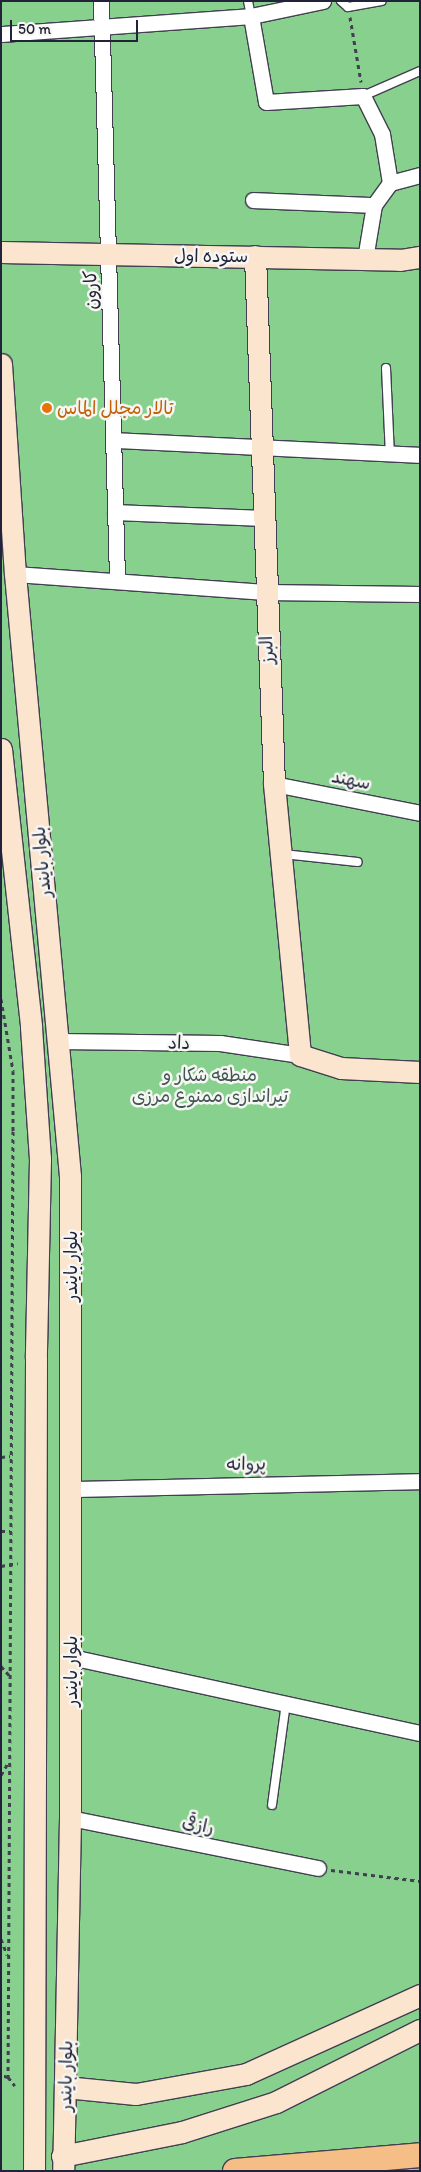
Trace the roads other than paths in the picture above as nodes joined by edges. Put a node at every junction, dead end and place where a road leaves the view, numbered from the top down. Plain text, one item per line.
1 (101, 1) edge
2 (323, 1) edge
3 (340, 1) edge
4 (380, 1) edge
5 (250, 8) edge
6 (103, 27) junction
7 (1, 34) edge
8 (420, 71) edge
9 (364, 96) junction
10 (420, 175) edge
11 (390, 183) junction
12 (253, 200) dead end
13 (374, 205) junction
14 (1, 252) edge
15 (108, 255) junction
16 (255, 256) junction
17 (420, 257) edge
18 (365, 259) junction
19 (1, 364) edge
20 (386, 368) dead end
21 (114, 440) junction
22 (262, 451) junction
23 (390, 455) junction
24 (420, 455) edge
25 (115, 512) junction
26 (263, 518) junction
27 (15, 574) junction
28 (117, 579) junction
29 (265, 592) junction
30 (420, 594) edge
31 (11, 632) edge
32 (1, 749) edge
33 (274, 784) junction
34 (420, 813) edge
35 (281, 854) junction
36 (358, 862) dead end
37 (58, 1040) junction
38 (300, 1048) junction
39 (420, 1072) edge
40 (420, 1481) edge
41 (72, 1489) junction
42 (71, 1657) junction
43 (286, 1703) junction
44 (420, 1733) edge
45 (272, 1806) dead end
46 (70, 1818) junction
47 (318, 1868) road end
48 (420, 1995) edge
49 (420, 2030) edge
50 (66, 2087) junction
51 (420, 2155) edge
52 (62, 2163) edge
53 (34, 2171) edge
54 (235, 2171) edge

1 - 6 street, کارون
2 - 5 street
3 - 4 lane
5 - 6 street
5 - 9 street
6 - 7 street
6 - 15 street, کارون
8 - 9 lane
9 - 11 street
10 - 11 street
11 - 13 street
12 - 13 street
13 - 18 street
14 - 15 street, ستوده اول
15 - 16 street, ستوده اول
15 - 21 street, کارون
16 - 18 street, ستوده اول
16 - 22 street, البرز
17 - 18 street, ستوده اول
19 - 27 street, بلوار بایندر
20 - 23 lane
21 - 22 street
21 - 25 street, کارون
22 - 23 street
22 - 26 street, البرز
23 - 24 street
25 - 26 street
25 - 28 street, کارون
26 - 29 street, البرز
27 - 28 street
27 - 31 street, بلوار بایندر
28 - 29 street
29 - 30 street
29 - 33 street, البرز
31 - 37 street, بلوار بایندر
32 - 53 street, بلوار بایندر
33 - 34 street, سهند
33 - 35 street, البرز
35 - 36 lane
35 - 38 street, البرز
37 - 38 street, داد
37 - 41 street, بلوار بایندر
38 - 39 street, داد
40 - 41 street, پروانه
41 - 42 street, بلوار بایندر
42 - 43 street
42 - 46 street, بلوار بایندر
43 - 44 street
43 - 45 lane
46 - 47 street, رازقی
46 - 50 street, بلوار بایندر
48 - 50 street
49 - 52 street
50 - 52 street, بلوار بایندر
51 - 54 main road

